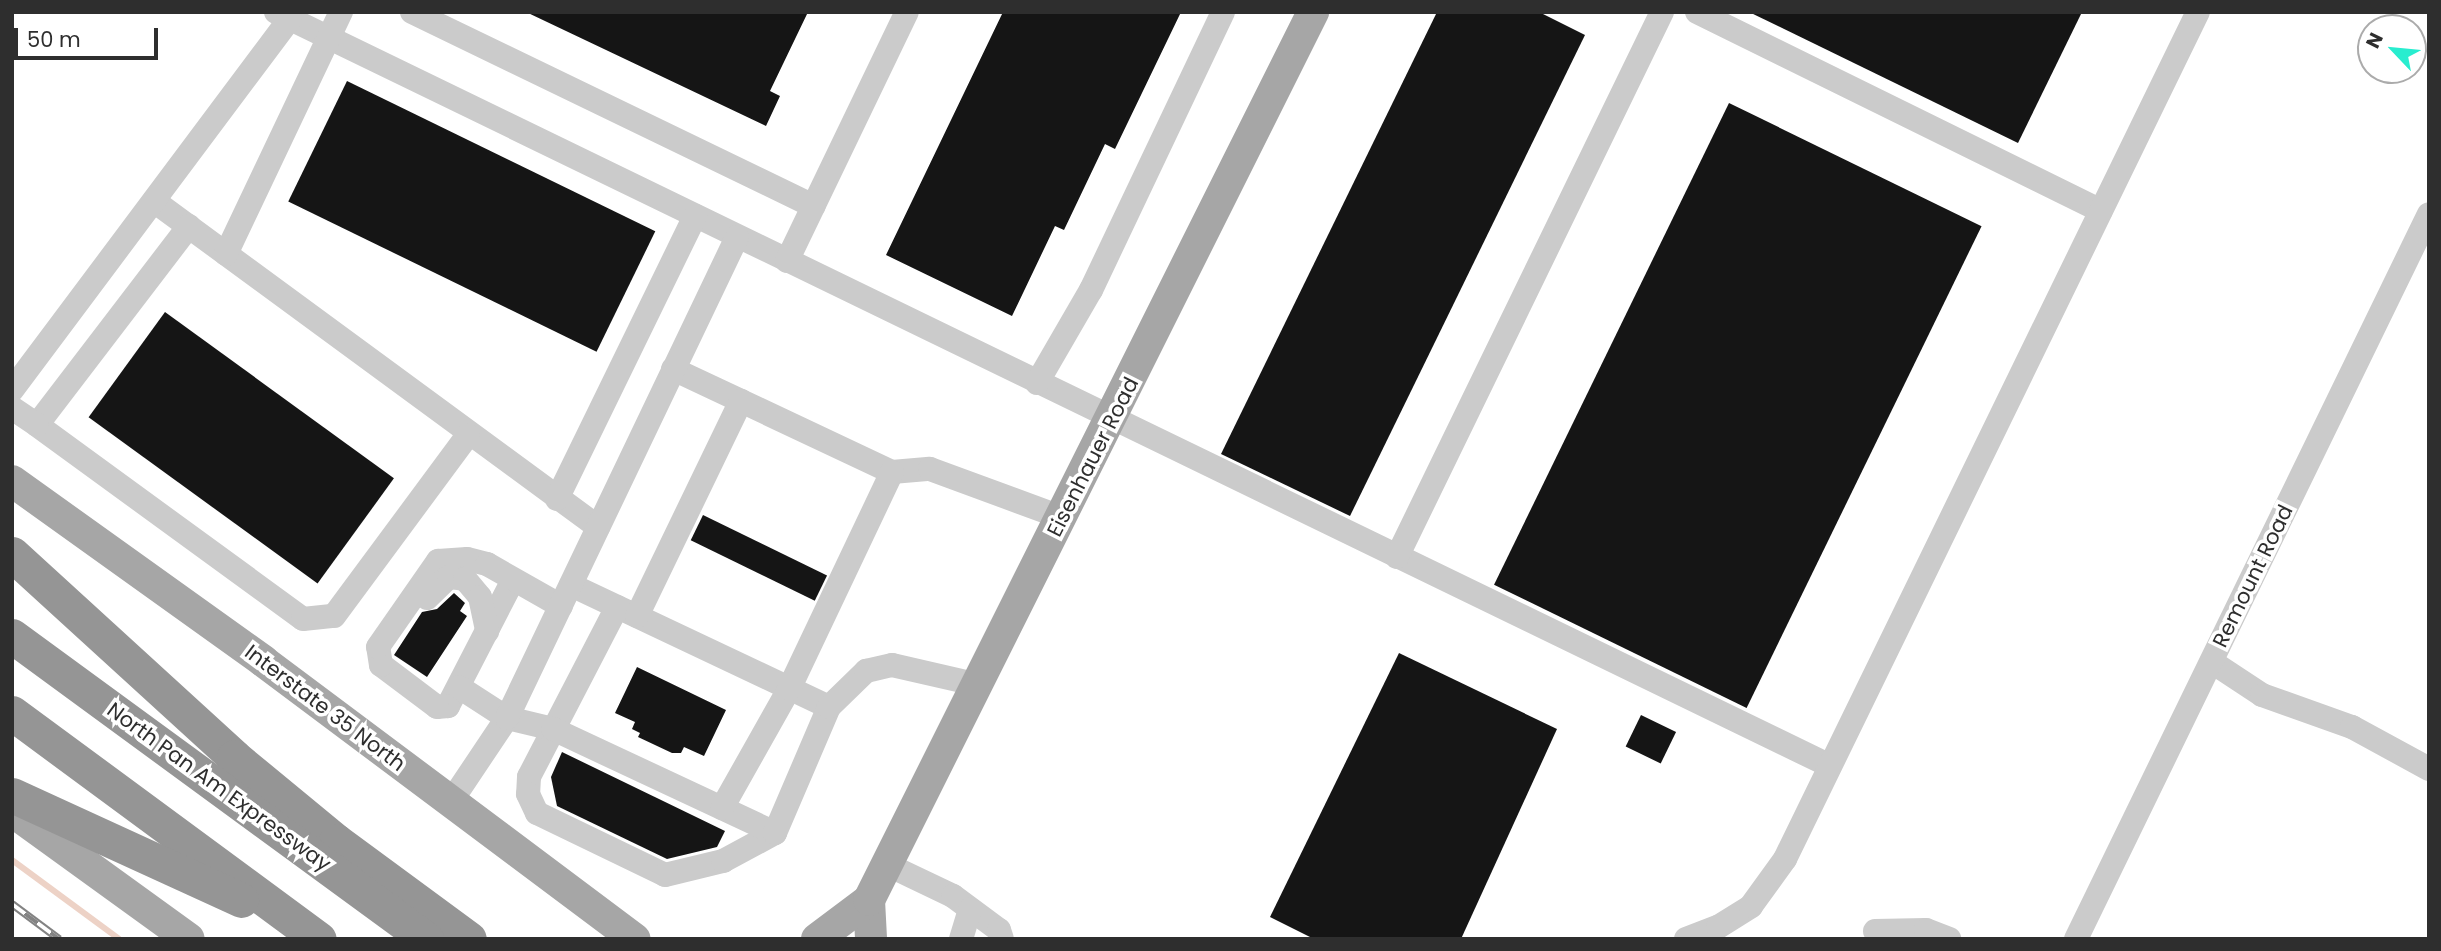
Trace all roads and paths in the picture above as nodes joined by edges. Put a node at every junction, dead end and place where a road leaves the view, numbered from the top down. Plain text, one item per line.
1 (341, 12) edge
2 (412, 12) edge
3 (907, 12) edge
4 (1223, 12) edge
5 (1313, 12) edge
6 (1662, 12) edge
7 (1697, 12) edge
8 (2197, 12) edge
9 (283, 16) edge
10 (329, 38) junction
11 (155, 201) junction
12 (814, 206) junction
13 (2101, 211) junction
14 (2429, 214) edge
15 (695, 216) junction
16 (189, 226) junction
17 (737, 237) junction
18 (226, 254) junction
19 (787, 261) junction
20 (673, 369) junction
21 (1037, 383) junction
22 (12, 390) edge
23 (741, 401) junction
24 (12, 408) edge
25 (1112, 419) junction
26 (37, 425) junction
27 (468, 435) junction
28 (892, 472) junction
29 (12, 481) edge
30 (557, 499) junction
31 (1063, 518) junction
32 (598, 527) junction
33 (12, 554) edge
34 (1396, 557) junction
35 (513, 580) junction
36 (566, 595) junction
37 (627, 611) junction
38 (487, 631) junction
39 (12, 636) edge
40 (2211, 662) junction
41 (381, 665) junction
42 (979, 685) junction
43 (459, 687) junction
44 (789, 689) junction
45 (830, 707) junction
46 (12, 713) edge
47 (507, 719) junction
48 (553, 729) junction
49 (1830, 766) junction
50 (2429, 769) edge
51 (12, 794) edge
52 (450, 803) junction
53 (722, 808) junction
54 (12, 811) edge
55 (775, 834) junction
56 (886, 864) junction
57 (970, 909) junction
58 (852, 929) edge
59 (1875, 931) dead end
60 (314, 935) edge
61 (189, 939) edge
62 (426, 939) edge
63 (468, 939) edge
64 (634, 939) edge
65 (961, 939) edge
66 (1002, 939) edge
67 (1686, 939) edge
68 (1949, 939) edge
69 (2076, 939) edge

1 - 10 street
2 - 12 street
3 - 12 street
4 - 21 street
5 - 25 main road, Eisenhauer Road
6 - 34 street
7 - 13 street
8 - 13 street
9 - 10 street
9 - 11 street
10 - 15 street
10 - 18 street
11 - 16 street
11 - 22 street
12 - 19 street
13 - 49 street
14 - 40 street, Remount Road
15 - 17 street
15 - 30 street
16 - 18 street
16 - 26 street
17 - 19 street
17 - 20 street
18 - 27 street
19 - 21 street
20 - 23 street
20 - 32 street
21 - 25 street
23 - 28 street
23 - 37 street
24 - 26 street
25 - 31 main road, Eisenhauer Road
25 - 34 street
26 - 27 street
27 - 30 street
28 - 31 street
28 - 44 street
29 - 52 main road, Interstate 35 North
30 - 32 street
31 - 42 main road, Eisenhauer Road
32 - 36 street
33 - 63 highway
34 - 49 street
35 - 36 street
35 - 38 street
35 - 41 street
36 - 37 street
36 - 47 street
37 - 44 street
37 - 48 street
38 - 41 street
38 - 43 street
39 - 62 highway, North Pan Am Expressway
40 - 50 street
40 - 69 street, Remount Road
41 - 43 street
42 - 45 street
42 - 56 main road, Eisenhauer Road
43 - 47 street
44 - 45 street
44 - 53 street
45 - 55 street
46 - 60 highway
47 - 48 street
47 - 52 street
48 - 53 street
48 - 55 street
49 - 67 street
51 - 60 highway
52 - 64 main road, Interstate 35 North
53 - 55 street
54 - 61 main road
56 - 57 street
56 - 58 main road, Eisenhauer Road
57 - 65 street
57 - 66 street
59 - 68 street

